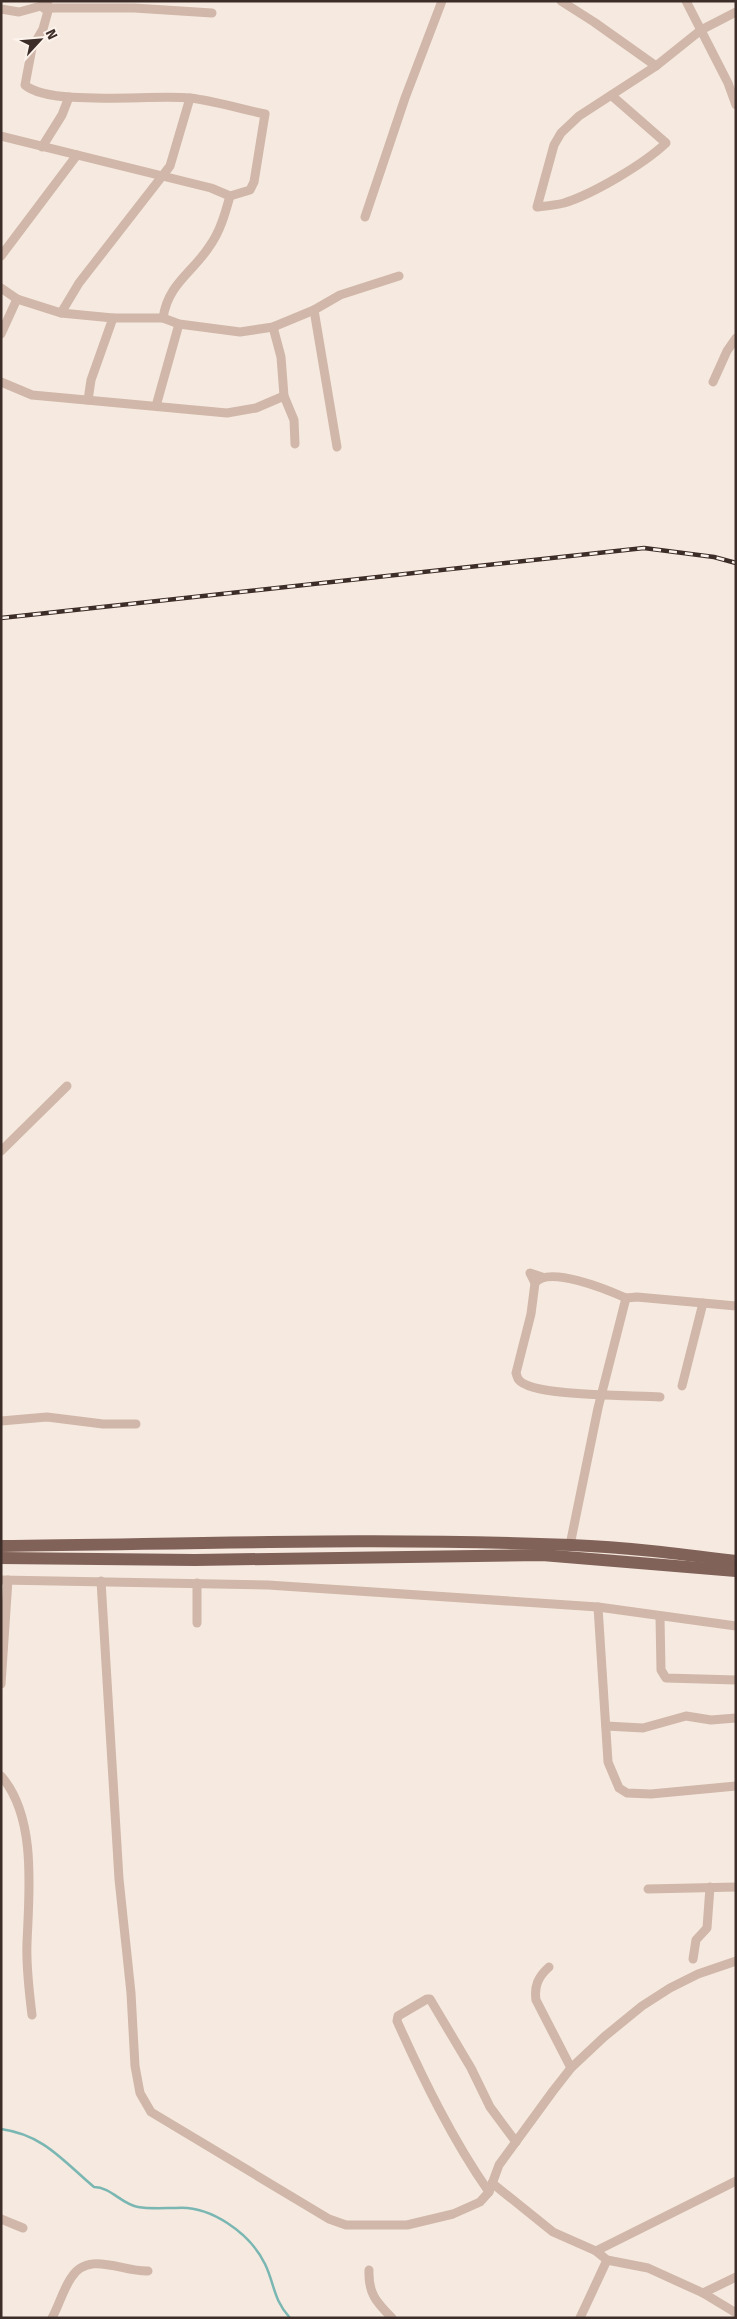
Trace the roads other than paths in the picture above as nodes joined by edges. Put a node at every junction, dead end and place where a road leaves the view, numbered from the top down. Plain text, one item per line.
1 (442, 1) edge
2 (561, 1) edge
3 (686, 1) edge
4 (47, 5) edge
5 (135, 5) edge
6 (1, 9) edge
7 (736, 12) edge
8 (212, 13) dead end
9 (701, 30) junction
10 (656, 66) junction
11 (611, 95) junction
12 (69, 97) junction
13 (190, 98) junction
14 (736, 105) edge
15 (1, 136) edge
16 (42, 147) junction
17 (76, 155) junction
18 (163, 177) junction
19 (230, 196) junction
20 (365, 217) dead end
21 (1, 256) edge
22 (399, 276) dead end
23 (1, 288) edge
24 (17, 298) junction
25 (314, 310) junction
26 (61, 313) junction
27 (113, 318) junction
28 (163, 318) junction
29 (179, 324) junction
30 (273, 327) junction
31 (1, 334) edge
32 (736, 338) edge
33 (1, 382) edge
34 (713, 382) dead end
35 (284, 396) junction
36 (88, 400) junction
37 (156, 406) junction
38 (295, 444) dead end
39 (337, 447) dead end
40 (67, 1086) dead end
41 (1, 1151) edge
42 (626, 1298) junction
43 (704, 1303) junction
44 (736, 1306) edge
45 (682, 1386) dead end
46 (601, 1396) junction
47 (660, 1397) dead end
48 (1, 1421) edge
49 (136, 1424) dead end
50 (383, 1542) junction
51 (570, 1545) junction
52 (1, 1546) edge
53 (1, 1558) edge
54 (381, 1558) junction
55 (736, 1561) edge
56 (736, 1571) edge
57 (5, 1580) edge
58 (101, 1581) junction
59 (197, 1584) junction
60 (598, 1607) junction
61 (660, 1617) junction
62 (197, 1623) dead end
63 (736, 1626) edge
64 (736, 1680) edge
65 (1, 1684) edge
66 (736, 1718) edge
67 (606, 1726) junction
68 (1, 1776) edge
69 (736, 1786) edge
70 (710, 1887) junction
71 (736, 1887) edge
72 (648, 1889) dead end
73 (693, 1959) dead end
74 (736, 1961) edge
75 (549, 1967) dead end
76 (32, 2015) dead end
77 (571, 2068) junction
78 (516, 2142) junction
79 (736, 2181) edge
80 (490, 2187) junction
81 (1, 2219) edge
82 (23, 2228) dead end
83 (596, 2251) junction
84 (607, 2260) junction
85 (369, 2270) dead end
86 (148, 2271) dead end
87 (736, 2277) edge
88 (703, 2293) junction
89 (736, 2313) edge
90 (52, 2318) edge
91 (392, 2318) edge
92 (580, 2318) edge

1 - 20 street
2 - 10 street
3 - 9 street
4 - 5 street
4 - 6 street
4 - 12 street
5 - 8 street
7 - 9 street
9 - 10 street
9 - 14 street
10 - 11 street
11 - 11 street
12 - 13 street
12 - 16 street
13 - 18 street
13 - 19 street
15 - 16 street
16 - 17 street
17 - 18 street
17 - 21 street
18 - 19 street
18 - 26 street
19 - 28 street
22 - 25 street
23 - 24 street
24 - 26 street
24 - 31 street
25 - 30 street
25 - 39 street
26 - 27 street
27 - 28 street
27 - 36 street
28 - 29 street
29 - 30 street
29 - 37 street
30 - 35 street
32 - 34 street
33 - 36 street
35 - 37 street
35 - 38 street
36 - 37 street
40 - 41 street
42 - 43 street
42 - 46 street
42 - 46 street
43 - 44 street
43 - 45 street
46 - 47 street
46 - 51 street
48 - 49 street
50 - 51 main road
50 - 52 main road
50 - 54 main road
51 - 55 main road
53 - 54 main road
54 - 56 main road
57 - 58 street
57 - 65 street
58 - 59 street
58 - 80 street
59 - 60 street
59 - 62 street
60 - 61 street
60 - 67 street
61 - 63 street
61 - 64 street
66 - 67 street
67 - 69 street
68 - 76 street
70 - 71 street
70 - 72 street
70 - 73 street
74 - 77 street
75 - 77 street
77 - 78 street
78 - 80 street
78 - 80 street
79 - 83 street
80 - 83 street
81 - 82 street
83 - 84 street
84 - 88 street
84 - 92 street
85 - 91 street
86 - 90 street
87 - 88 street
88 - 89 street

